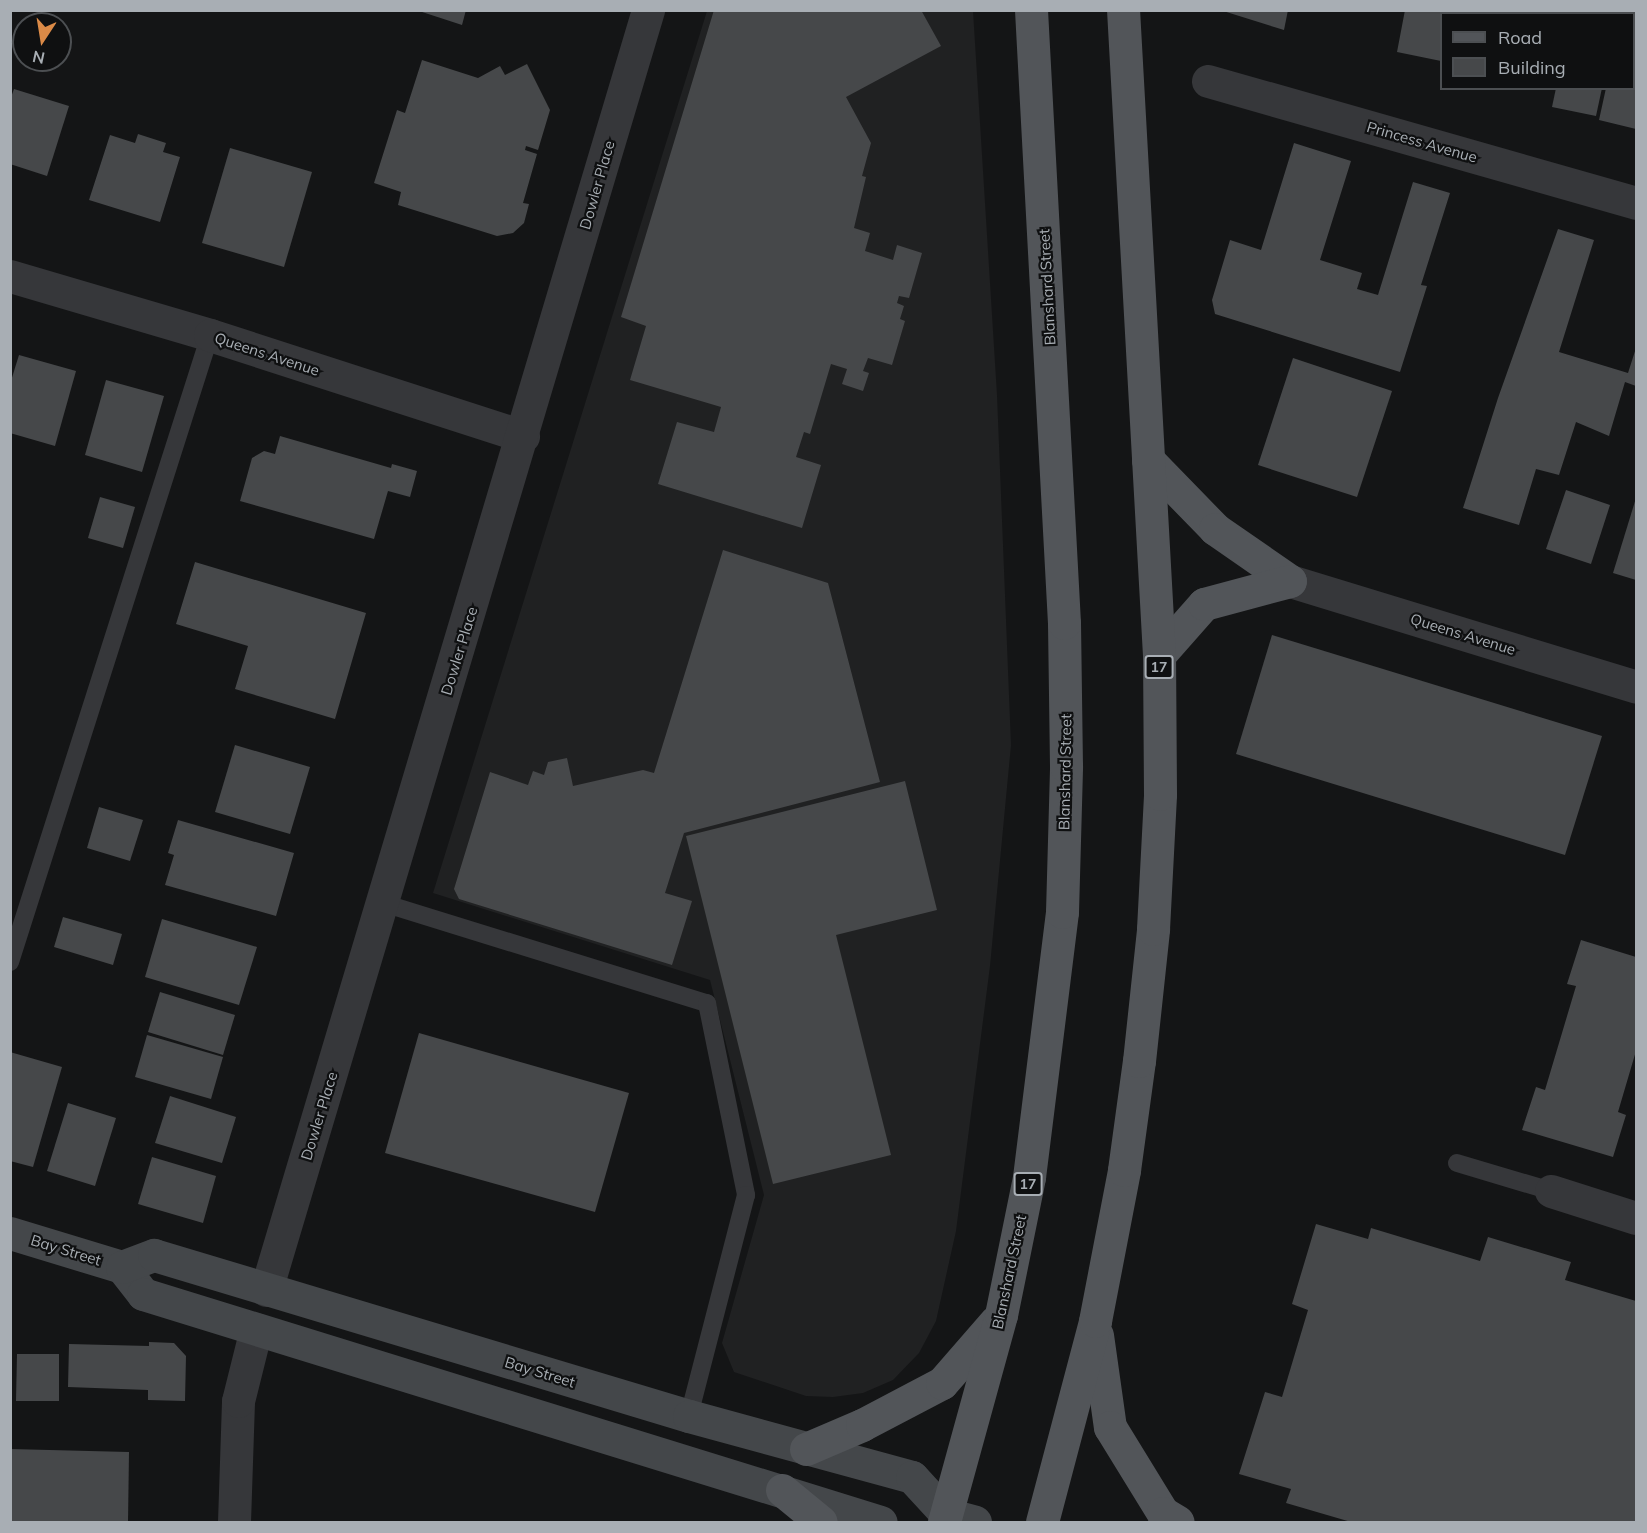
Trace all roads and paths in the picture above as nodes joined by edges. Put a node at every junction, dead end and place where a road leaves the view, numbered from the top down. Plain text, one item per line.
1 (648, 10) edge
2 (1031, 10) edge
3 (1123, 10) edge
4 (1208, 81) dead end
5 (1636, 203) edge
6 (10, 276) edge
7 (210, 335) junction
8 (523, 436) junction
9 (1148, 460) junction
10 (1290, 580) junction
11 (1159, 655) junction
12 (1636, 687) edge
13 (383, 903) junction
14 (10, 963) edge
15 (1457, 1163) dead end
16 (1551, 1191) joint
17 (1636, 1218) edge
18 (10, 1233) edge
19 (122, 1267) junction
20 (266, 1290) junction
21 (1001, 1315) junction
22 (1095, 1321) junction
23 (256, 1329) junction
24 (689, 1416) junction
25 (806, 1449) junction
26 (782, 1490) junction
27 (946, 1520) edge
28 (234, 1522) edge
29 (821, 1522) edge
30 (881, 1522) edge
31 (1042, 1522) edge
32 (1178, 1522) edge

1 - 8 street, Dowler Place
2 - 21 main road, Blanshard Street / 17
3 - 9 main road, 17
4 - 5 street, Princess Avenue
6 - 7 street, Queens Avenue
7 - 8 street, Queens Avenue
7 - 14 lane
8 - 13 street, Dowler Place
9 - 10 main road
9 - 11 main road, 17
10 - 11 main road
10 - 12 street, Queens Avenue
11 - 22 main road, 17
13 - 20 street, Dowler Place
13 - 24 lane
15 - 16 lane
16 - 17 street
18 - 19 main road, Bay Street
19 - 20 main road, Bay Street
19 - 23 main road, Bay Street
20 - 24 main road, Bay Street
21 - 25 main road
21 - 27 main road, Blanshard Street / 17
22 - 31 main road, 17
22 - 32 main road
23 - 26 main road, Bay Street
23 - 28 street
24 - 25 main road, Bay Street
25 - 27 main road, Bay Street
26 - 29 main road
26 - 30 main road, Bay Street

